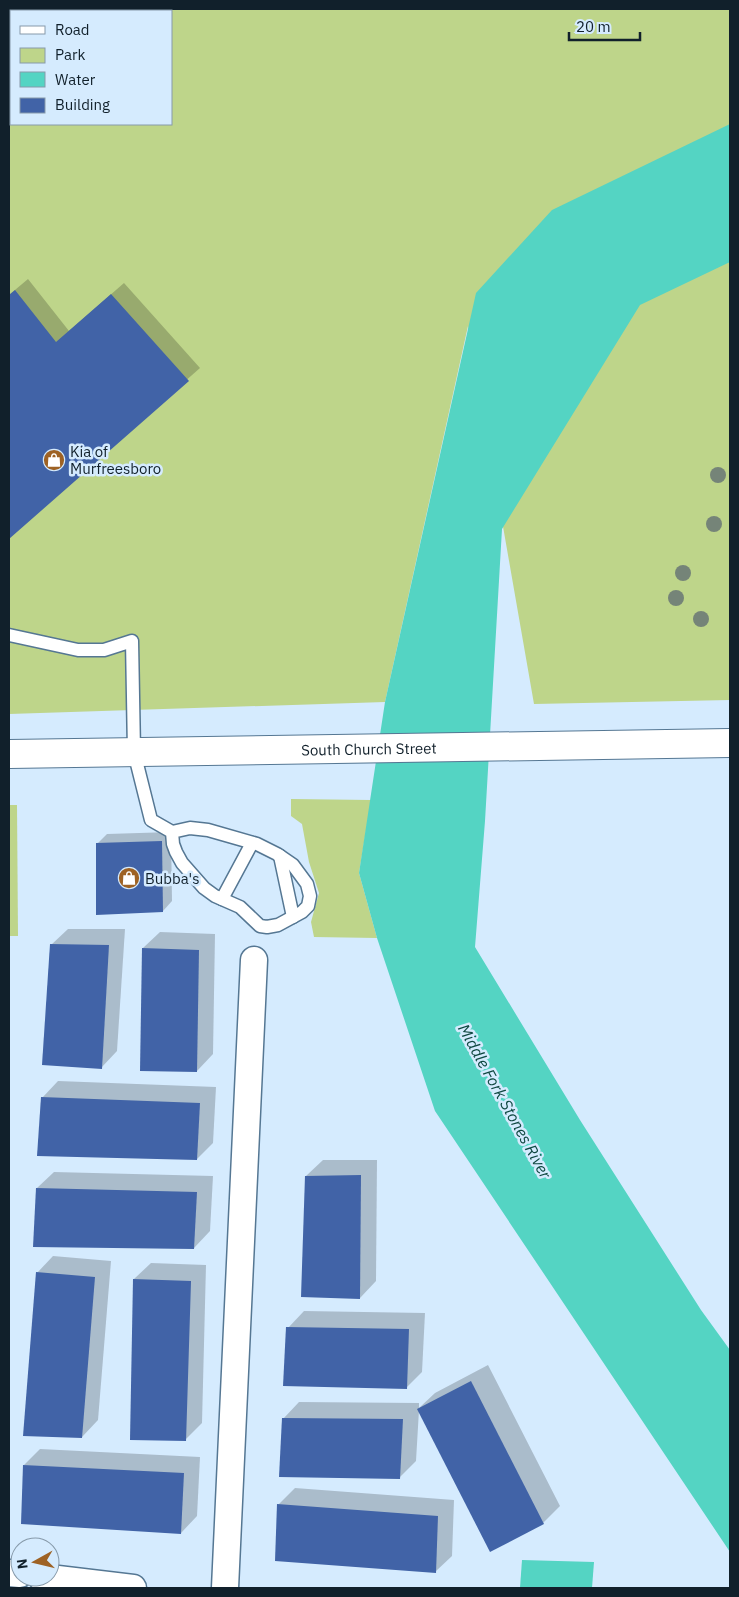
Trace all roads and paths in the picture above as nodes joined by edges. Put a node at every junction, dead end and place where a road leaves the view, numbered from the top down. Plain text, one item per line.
1 (9, 635) edge
2 (730, 743) edge
3 (134, 752) junction
4 (9, 754) edge
5 (172, 832) junction
6 (252, 843) junction
7 (280, 856) junction
8 (222, 899) junction
9 (294, 917) junction
10 (254, 960) dead end
11 (60, 1579) edge
12 (133, 1588) edge
13 (225, 1588) edge

1 - 3 lane
2 - 3 highway, South Church Street
3 - 4 highway, South Church Street
3 - 5 lane
5 - 6 lane
5 - 8 lane
6 - 7 lane
6 - 8 lane
7 - 9 lane
7 - 9 lane
8 - 9 lane
10 - 13 street
11 - 12 street

